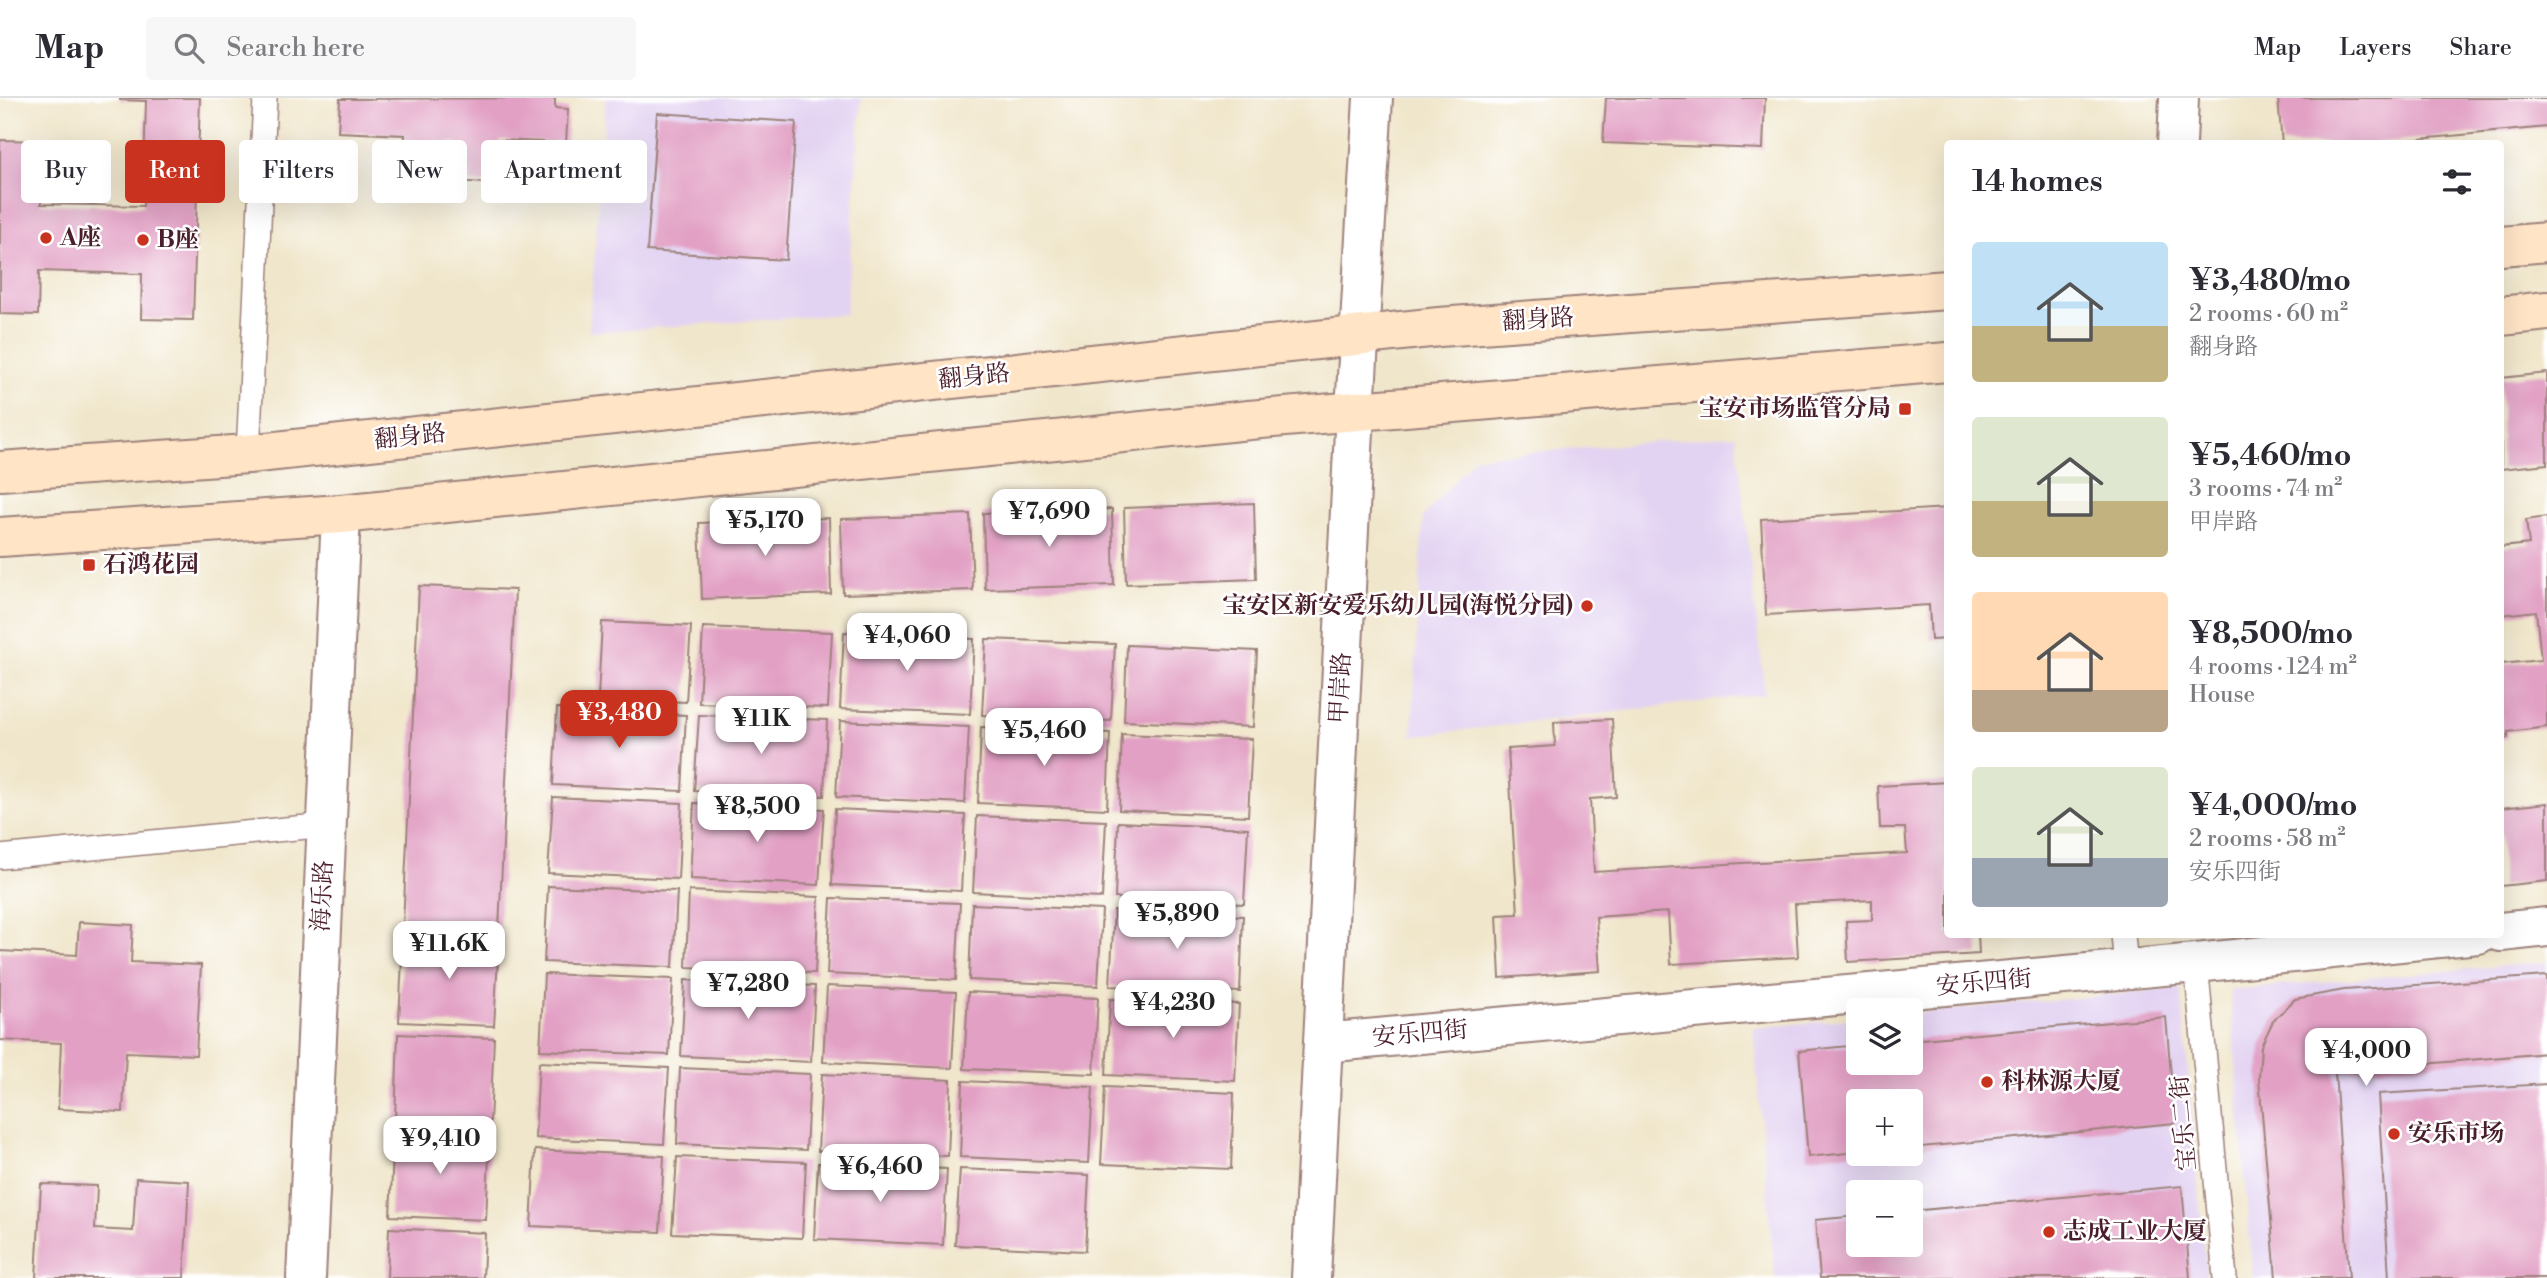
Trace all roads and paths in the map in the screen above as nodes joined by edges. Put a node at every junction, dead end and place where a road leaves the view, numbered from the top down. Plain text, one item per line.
1 (265, 98) edge
2 (1373, 98) edge
3 (2179, 98) edge
4 (2177, 140) edge
5 (2547, 242) edge
6 (2504, 246) edge
7 (1944, 290) edge
8 (2547, 312) edge
9 (2504, 316) edge
10 (1360, 335) junction
11 (1944, 362) edge
12 (1355, 411) junction
13 (248, 454) junction
14 (0, 471) edge
15 (341, 514) junction
16 (0, 537) edge
17 (327, 825) junction
18 (0, 858) edge
19 (2547, 928) edge
20 (2504, 932) edge
21 (2439, 938) edge
22 (2124, 952) edge
23 (2196, 963) junction
24 (1323, 1043) junction
25 (306, 1278) edge
26 (1311, 1278) edge
27 (2225, 1278) edge

1 - 13 lane
2 - 10 street, 甲岸路
3 - 4 street
5 - 6 main road
7 - 10 main road, 翻身路
8 - 9 main road
10 - 12 street, 甲岸路
10 - 13 main road, 翻身路
11 - 12 main road
12 - 15 main road
12 - 24 street, 甲岸路
13 - 14 main road, 翻身路
15 - 16 main road
15 - 17 street, 海乐路
17 - 18 lane
17 - 25 street, 海乐路
19 - 20 street
21 - 23 street, 安乐四街
22 - 23 street, 安乐四街
22 - 24 street, 安乐四街
23 - 27 lane, 宝乐二街
24 - 26 street, 甲岸路

